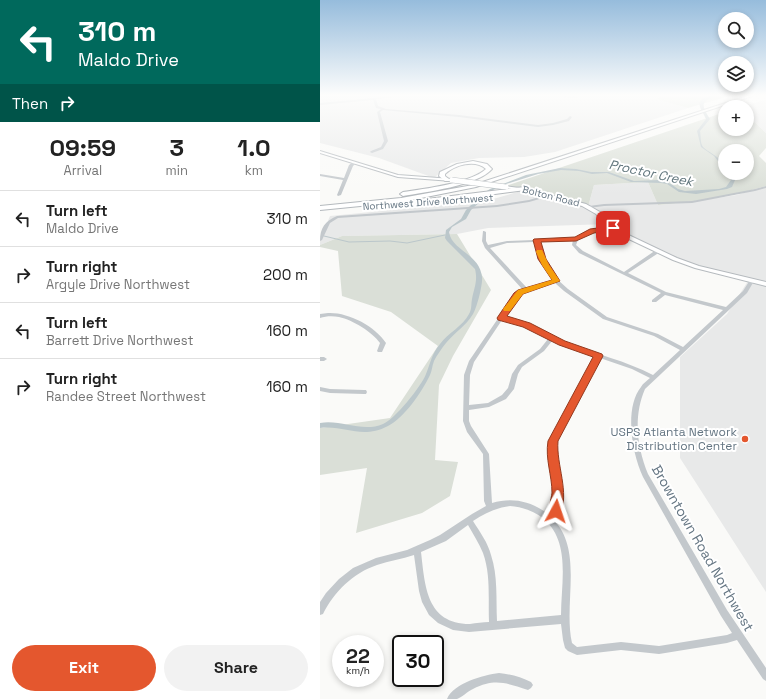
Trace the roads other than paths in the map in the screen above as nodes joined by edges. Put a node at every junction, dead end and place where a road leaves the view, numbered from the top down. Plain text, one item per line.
1 (383, 129) edge
2 (644, 129) edge
3 (647, 129) edge
4 (320, 152) edge
5 (372, 152) dead end
6 (354, 163) junction
7 (320, 175) edge
8 (345, 179) junction
9 (449, 180) junction
10 (766, 187) edge
11 (524, 189) junction
12 (339, 195) dead end
13 (549, 195) junction
14 (370, 200) junction
15 (378, 203) junction
16 (320, 204) edge
17 (589, 207) junction
18 (320, 208) edge
19 (613, 228) junction
20 (484, 232) dead end
21 (576, 239) junction
22 (320, 240) edge
23 (536, 240) junction
24 (487, 247) junction
25 (658, 251) junction
26 (625, 273) junction
27 (556, 281) junction
28 (752, 281) junction
29 (766, 284) edge
30 (526, 290) junction
31 (664, 293) junction
32 (654, 301) dead end
33 (727, 309) junction
34 (320, 316) edge
35 (502, 318) junction
36 (552, 338) junction
37 (683, 349) junction
38 (380, 351) dead end
39 (598, 356) junction
40 (653, 377) junction
41 (320, 389) edge
42 (364, 392) dead end
43 (466, 408) junction
44 (490, 508) junction
45 (549, 518) junction
46 (469, 521) junction
47 (417, 550) junction
48 (320, 611) edge
49 (565, 619) junction
50 (493, 626) junction
51 (737, 635) junction
52 (766, 676) edge
53 (528, 685) dead end
54 (452, 699) edge

1 - 5 street
2 - 14 highway
3 - 15 highway
4 - 6 main road, Bolton Road
6 - 8 street
6 - 9 main road, Bolton Road
7 - 8 street
8 - 12 street
9 - 11 main road, Bolton Road, bridge
9 - 14 highway
10 - 17 street
11 - 13 main road, Bolton Road
11 - 15 highway
13 - 17 main road, Bolton Road
13 - 22 street, Northwest Drive Northwest
14 - 16 highway
15 - 18 highway
17 - 19 main road, Bolton Road
19 - 21 street
19 - 25 main road, Bolton Road
20 - 24 street
21 - 23 street
21 - 26 street
23 - 24 street
23 - 27 street
24 - 30 street
25 - 26 street
25 - 28 main road, Bolton Road
26 - 31 street
27 - 30 street
27 - 37 street
28 - 29 main road, Bolton Road
28 - 33 street, Browntown Road Northwest
30 - 35 street
31 - 32 street
31 - 33 street
33 - 37 street, Browntown Road Northwest
34 - 38 street
35 - 36 street
35 - 43 street
36 - 39 street
36 - 43 street
37 - 40 street, Browntown Road Northwest
39 - 40 street
39 - 45 street
40 - 51 street, Browntown Road Northwest
41 - 42 street
43 - 44 street
44 - 45 street
44 - 46 street
45 - 49 street
46 - 47 street
46 - 50 street
47 - 48 street
47 - 50 street
49 - 50 street
49 - 51 street
51 - 52 street, Browntown Road Northwest
53 - 54 street

